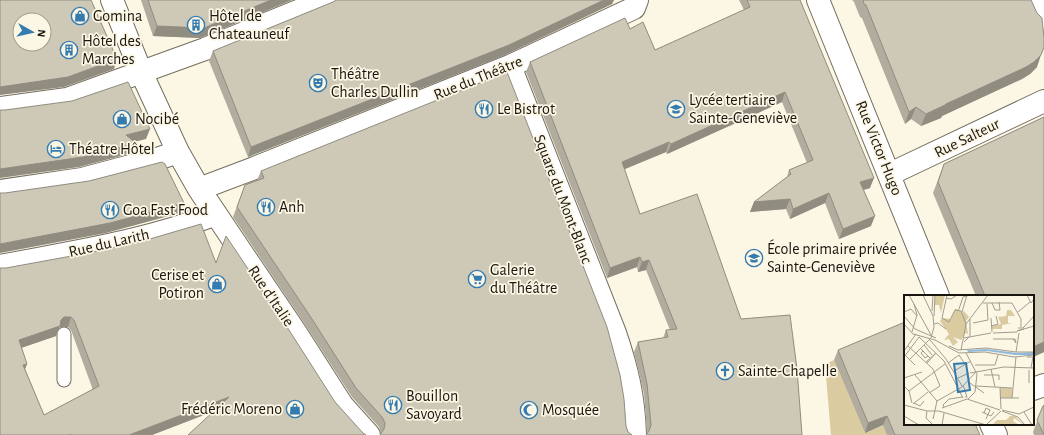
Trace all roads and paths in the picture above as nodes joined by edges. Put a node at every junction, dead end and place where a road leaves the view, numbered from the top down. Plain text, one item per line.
1 (112, 0) edge
2 (325, 0) edge
3 (637, 0) edge
4 (818, 0) edge
5 (1034, 0) edge
6 (1044, 20) edge
7 (510, 66) junction
8 (141, 72) junction
9 (1044, 101) edge
10 (0, 108) edge
11 (178, 152) junction
12 (890, 174) junction
13 (199, 188) junction
14 (0, 191) edge
15 (216, 214) junction
16 (0, 266) edge
17 (938, 295) edge
18 (64, 334) edge
19 (64, 380) dead end
20 (1044, 385) edge
21 (1034, 389) edge
22 (991, 425) edge
23 (369, 435) edge
24 (635, 435) edge
25 (996, 435) edge

1 - 8 street, Rue d'Italie
2 - 8 street
3 - 7 street, Rue du Théâtre
4 - 12 street, Rue Victor Hugo
5 - 6 street
7 - 13 street, Rue du Théâtre
7 - 24 street, Square du Mont-Blanc
8 - 10 street
8 - 11 street, Rue d'Italie
9 - 12 street, Rue Salteur
11 - 13 street, Rue d'Italie
11 - 14 street
12 - 17 street, Rue Victor Hugo
13 - 15 street, Rue d'Italie
15 - 16 street, Rue du Larith
15 - 23 street, Rue d'Italie
18 - 19 lane
20 - 21 street
22 - 25 street

